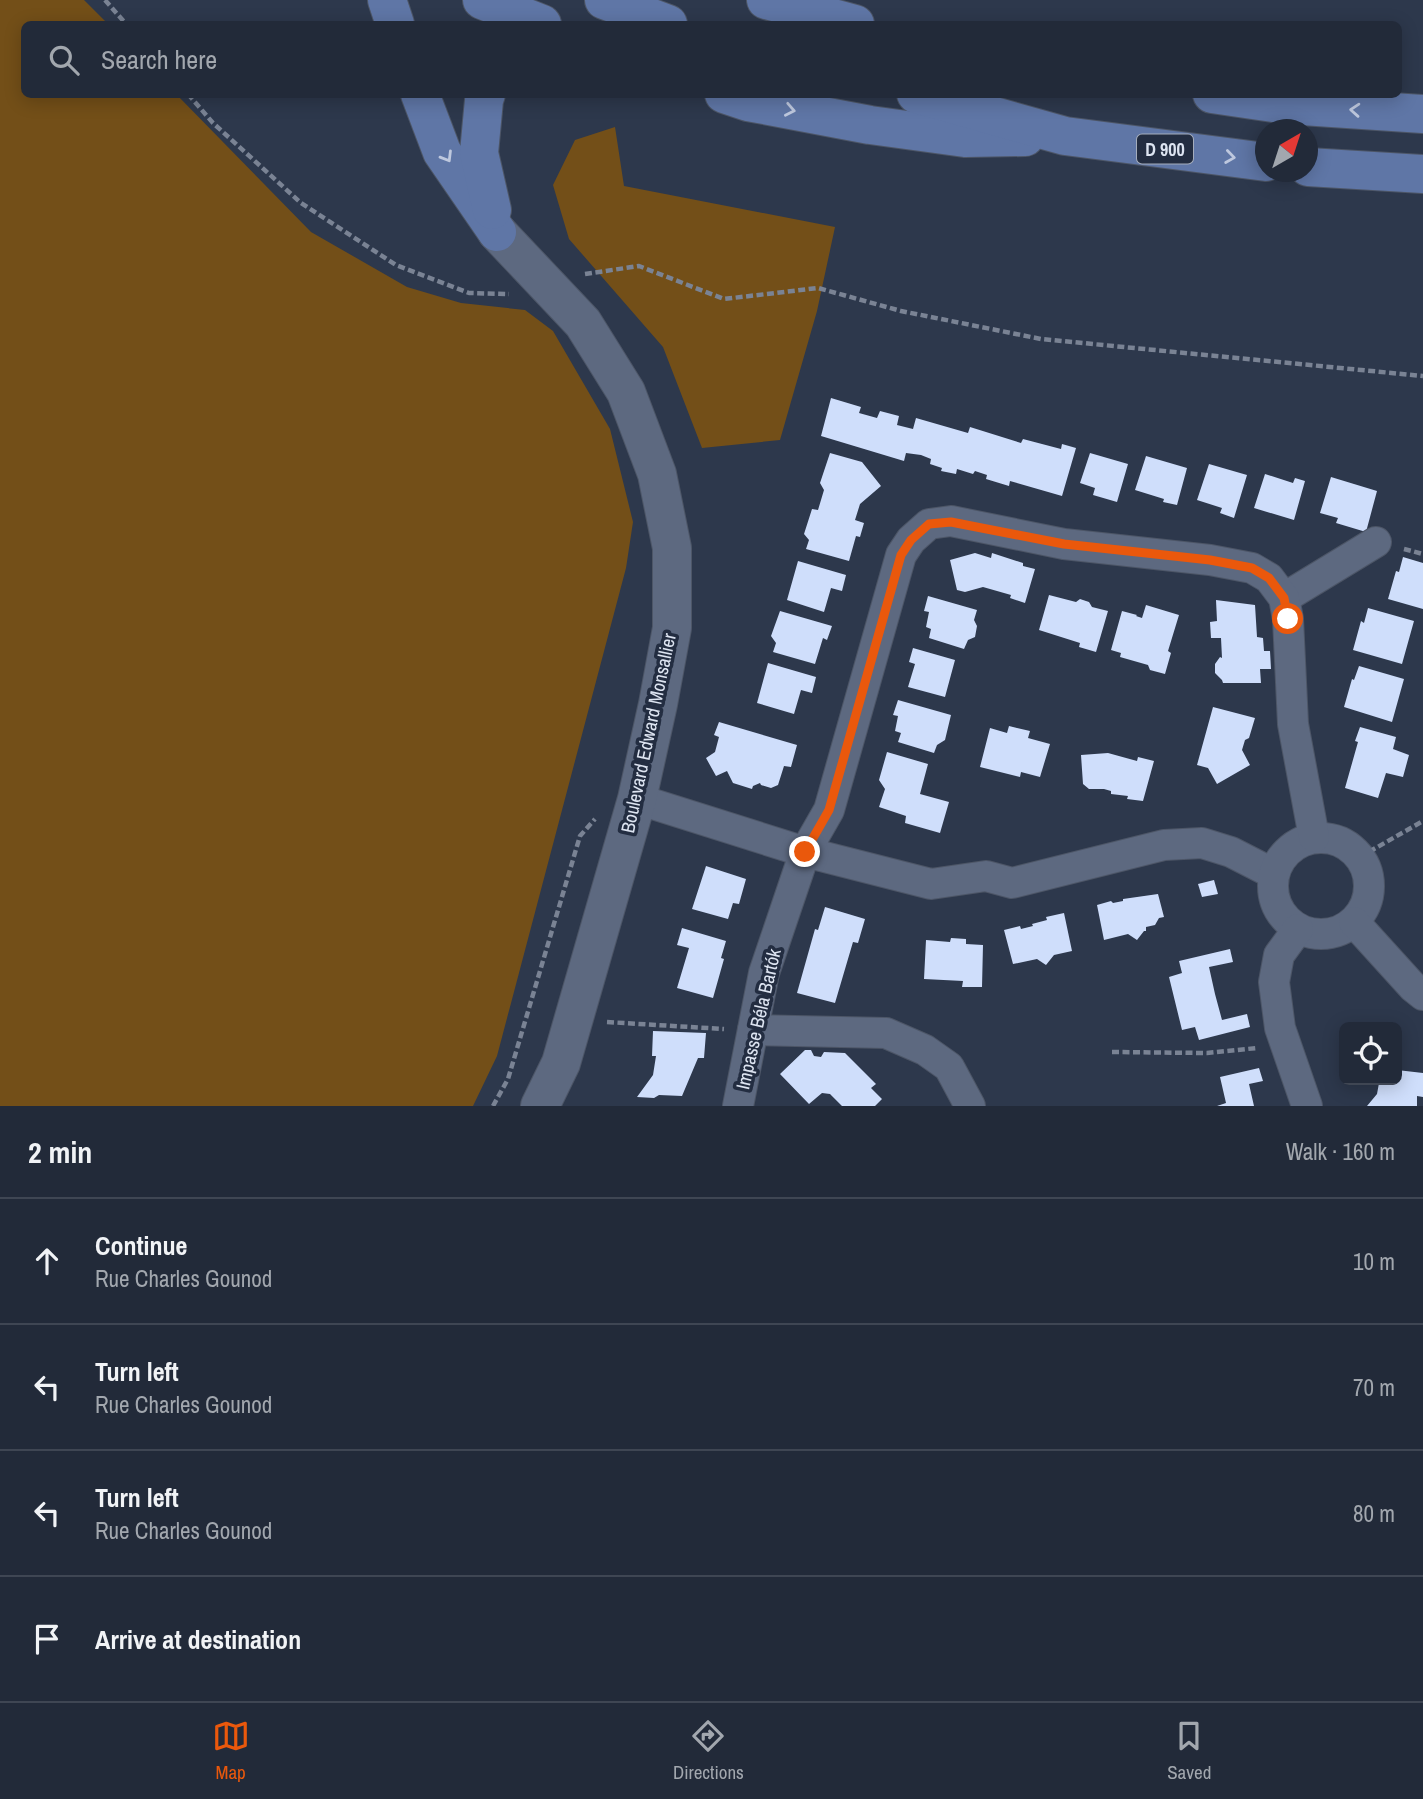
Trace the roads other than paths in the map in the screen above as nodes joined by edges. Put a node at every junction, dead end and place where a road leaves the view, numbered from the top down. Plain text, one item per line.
1 (387, 0) edge
2 (482, 0) edge
3 (604, 0) edge
4 (765, 0) edge
5 (394, 21) edge
6 (529, 21) edge
7 (660, 21) edge
8 (844, 21) edge
9 (422, 98) edge
10 (485, 98) edge
11 (736, 98) edge
12 (930, 98) edge
13 (1239, 98) edge
14 (1423, 114) edge
15 (1065, 136) junction
16 (1255, 161) edge
17 (1318, 168) edge
18 (1423, 174) edge
19 (497, 232) junction
20 (1376, 542) dead end
21 (1284, 598) junction
22 (637, 799) junction
23 (1314, 837) junction
24 (805, 852) junction
25 (1274, 874) junction
26 (1354, 922) junction
27 (1298, 929) junction
28 (1423, 995) edge
29 (753, 1030) junction
30 (540, 1106) edge
31 (738, 1106) edge
32 (971, 1106) edge
33 (1307, 1106) edge

1 - 5 main road
2 - 6 main road
3 - 7 main road
4 - 8 main road
9 -> 19 main road
10 - 19 main road
11 -> 15 main road
12 - 15 main road, D 900
14 -> 13 main road
15 -> 16 main road, D 900
17 - 18 main road
19 - 22 street, Boulevard Edward Monsallier
20 - 21 street
21 - 23 street
21 - 24 street, Impasse Béla Bartók
22 - 24 street
22 - 30 street, Boulevard Edward Monsallier
23 - 25 street
23 - 26 street
24 - 25 street
24 - 29 street, Impasse Béla Bartók
25 - 27 street
26 - 27 street
26 - 28 street
27 - 33 street
29 - 31 street, Impasse Béla Bartók
29 - 32 street

